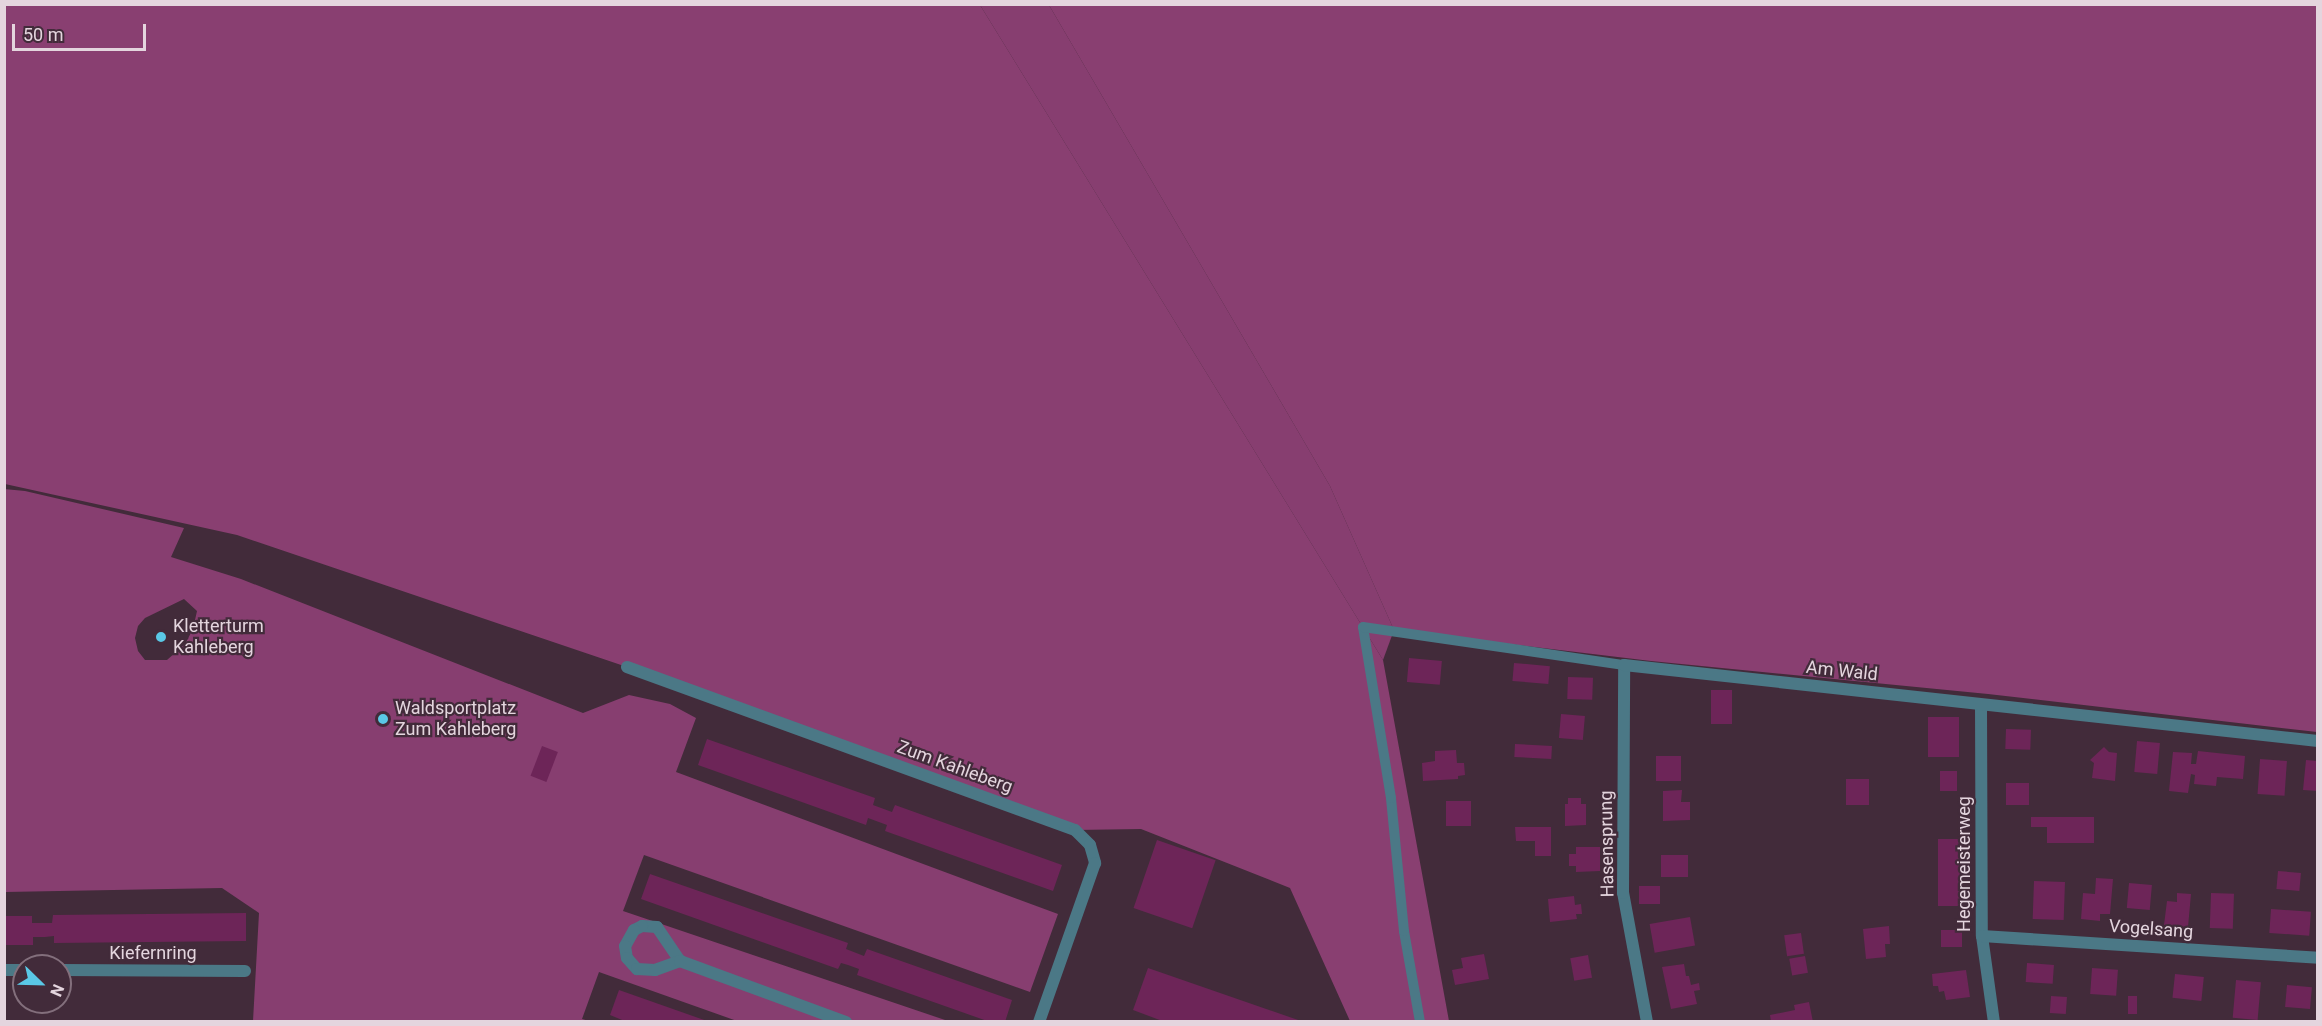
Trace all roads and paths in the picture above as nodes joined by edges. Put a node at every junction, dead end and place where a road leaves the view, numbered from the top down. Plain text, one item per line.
1 (1624, 665) junction
2 (627, 667) dead end
3 (1981, 705) junction
4 (2318, 741) edge
5 (1982, 936) junction
6 (2318, 958) edge
7 (681, 961) junction
8 (72, 970) edge
9 (245, 971) dead end
10 (846, 1022) edge
11 (1039, 1022) edge
12 (1420, 1022) edge
13 (1647, 1022) edge
14 (1994, 1022) edge

1 - 3 street, Am Wald
1 - 12 lane, Am Wald
1 - 13 street, Hasensprung
2 - 11 street, Zum Kahleberg
3 - 4 street, Am Wald
3 - 5 street, Hegemeisterweg
5 - 6 street, Vogelsang
5 - 14 street, Hegemeisterweg
7 - 7 street
7 - 10 street
8 - 9 street, Kiefernring

